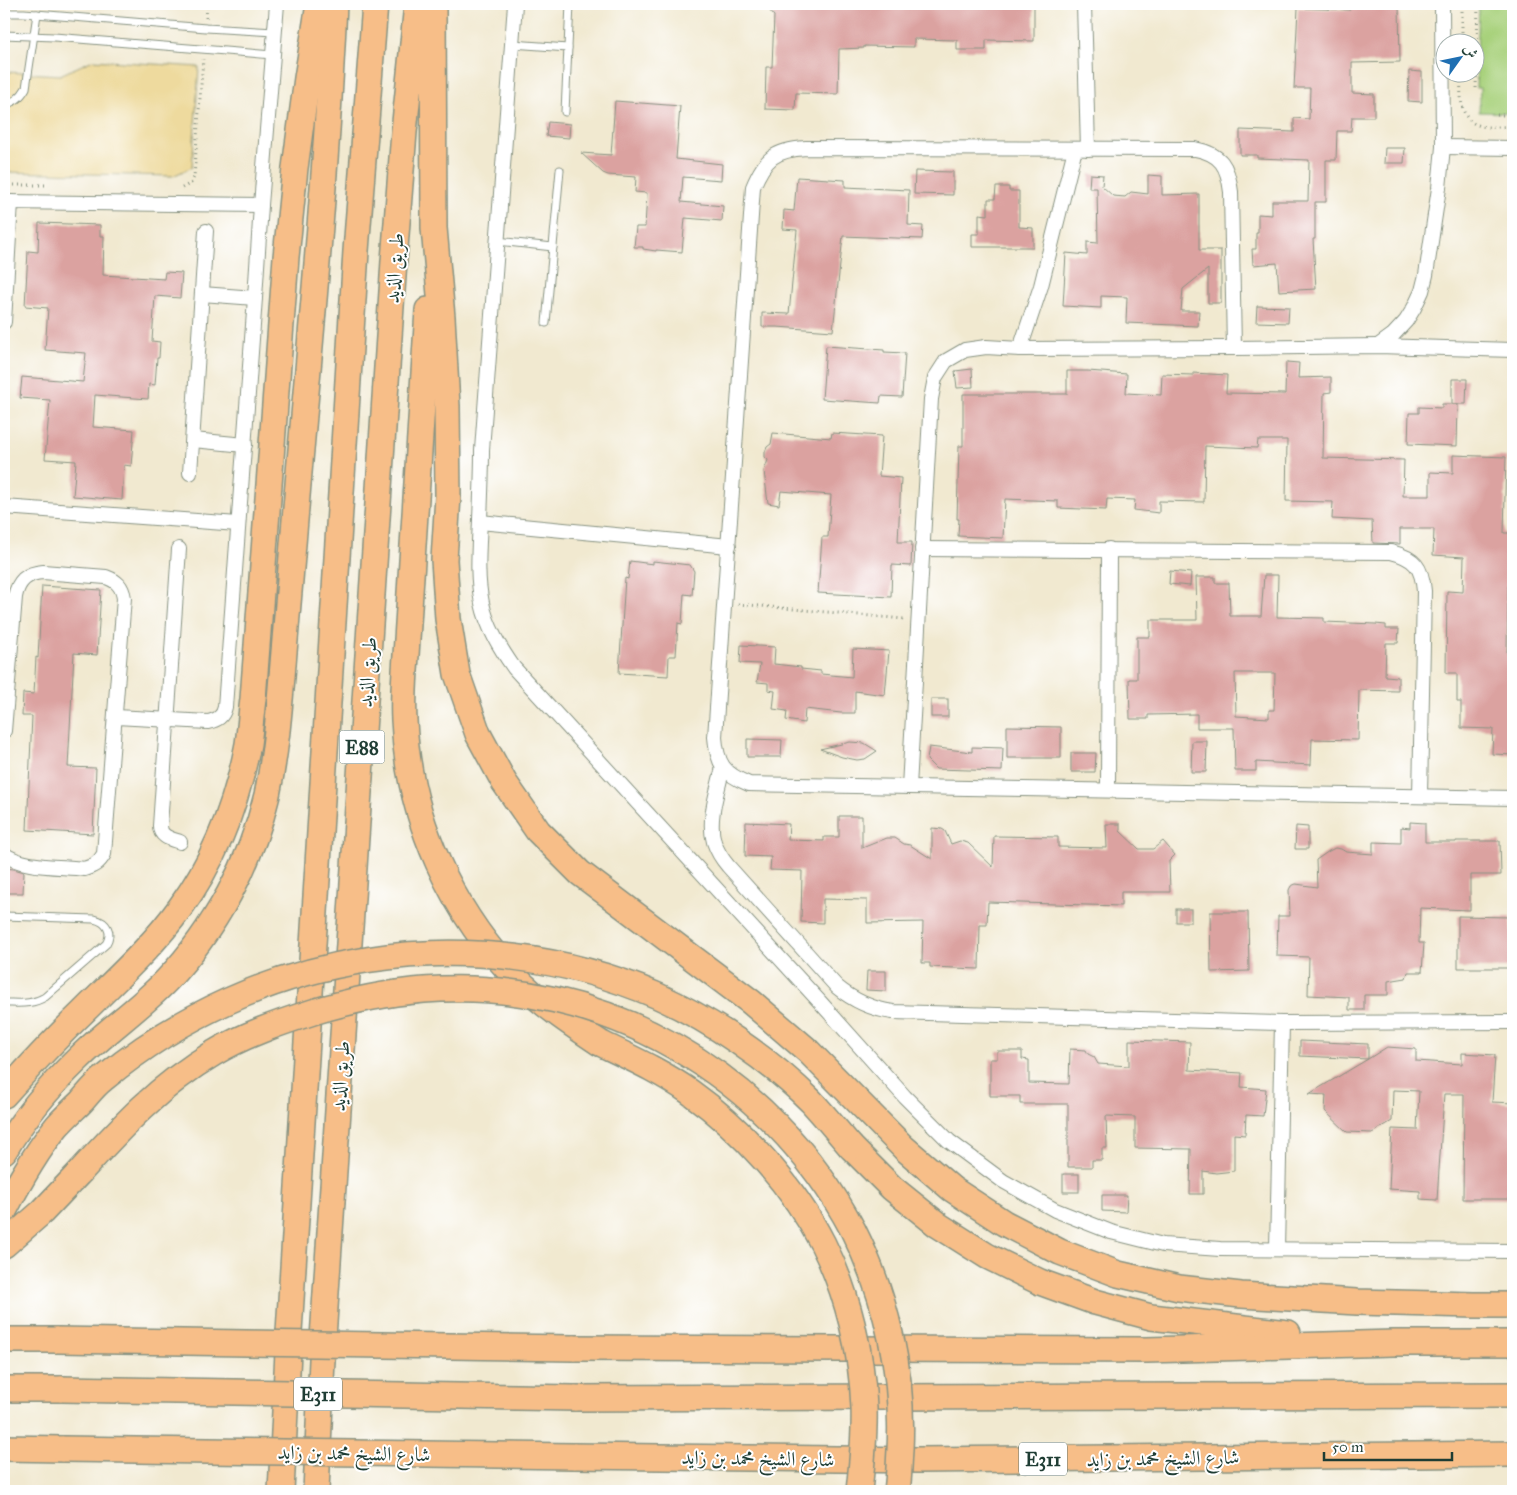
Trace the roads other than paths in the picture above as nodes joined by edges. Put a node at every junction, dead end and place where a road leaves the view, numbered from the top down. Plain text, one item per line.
1 (278, 4) edge
2 (319, 4) edge
3 (334, 4) edge
4 (375, 4) edge
5 (417, 4) edge
6 (433, 4) edge
7 (515, 4) edge
8 (570, 4) edge
9 (1084, 4) edge
10 (1442, 4) edge
11 (4, 13) edge
12 (37, 14) junction
13 (276, 32) junction
14 (4, 36) edge
15 (34, 36) junction
16 (511, 44) junction
17 (568, 48) junction
18 (274, 55) junction
19 (4, 104) edge
20 (565, 112) dead end
21 (1443, 146) junction
22 (1513, 148) edge
23 (1082, 149) junction
24 (560, 170) dead end
25 (8, 202) edge
26 (261, 205) junction
27 (434, 228) junction
28 (206, 231) dead end
29 (496, 241) junction
30 (553, 247) junction
31 (202, 294) junction
32 (255, 298) junction
33 (4, 322) edge
34 (546, 323) dead end
35 (1378, 346) junction
36 (1234, 348) junction
37 (1020, 349) junction
38 (1513, 350) edge
39 (193, 440) junction
40 (245, 445) junction
41 (190, 473) dead end
42 (4, 507) edge
43 (480, 522) junction
44 (238, 524) junction
45 (729, 546) junction
46 (179, 549) dead end
47 (922, 549) junction
48 (1109, 549) junction
49 (116, 718) junction
50 (166, 721) junction
51 (4, 731) edge
52 (723, 767) junction
53 (909, 787) junction
54 (1108, 790) junction
55 (1420, 796) junction
56 (1513, 798) edge
57 (180, 842) dead end
58 (4, 854) edge
59 (4, 916) edge
60 (4, 1003) edge
61 (1513, 1022) edge
62 (1282, 1023) junction
63 (4, 1095) edge
64 (4, 1151) edge
65 (4, 1211) edge
66 (4, 1245) edge
67 (1277, 1249) junction
68 (1513, 1251) edge
69 (1513, 1305) edge
70 (4, 1340) edge
71 (1393, 1343) junction
72 (1513, 1343) edge
73 (4, 1389) edge
74 (1513, 1395) edge
75 (4, 1448) edge
76 (1513, 1454) edge
77 (281, 1491) edge
78 (316, 1491) edge
79 (860, 1491) edge
80 (897, 1491) edge

1 - 13 street
2 - 63 highway
3 - 64 highway
4 - 77 highway, طريق الذيد / E88
5 - 78 highway, طريق الذيد / E88
6 - 27 highway
7 - 16 street
8 - 17 lane
9 - 23 street
10 - 21 street
11 - 12 lane
12 - 13 lane
12 - 15 lane
13 - 18 street
14 - 15 lane
15 - 18 lane
15 - 19 lane
16 - 17 lane
16 - 29 street
17 - 20 lane
18 - 26 street
21 - 22 street
21 - 35 street
23 - 36 street
23 - 37 street
23 - 45 street
24 - 30 lane
25 - 26 street
25 - 33 street
26 - 32 street
27 - 69 highway
27 - 79 highway, bridge
28 - 31 street
29 - 30 lane
29 - 43 street
30 - 34 lane
31 - 32 street
31 - 39 street
32 - 40 street
35 - 36 street
35 - 38 street
36 - 37 street
37 - 47 street
39 - 40 street
39 - 41 street
40 - 44 street
42 - 44 street
43 - 45 street
43 - 67 street
44 - 50 street
45 - 52 street
46 - 50 street
47 - 48 street
47 - 53 street
48 - 54 street
48 - 55 street
49 - 50 street
49 - 51 street
49 - 58 street
50 - 57 street
52 - 53 street
52 - 62 street
53 - 54 street
54 - 55 street
55 - 56 street
59 - 60 lane
61 - 62 street
62 - 67 street
65 - 71 highway, bridge
66 - 80 highway, bridge
67 - 68 street
70 - 71 highway, bridge
71 - 72 highway
73 - 74 highway, E311, bridge
75 - 76 highway, شارع الشيخ محمد بن زايد / E311, bridge

